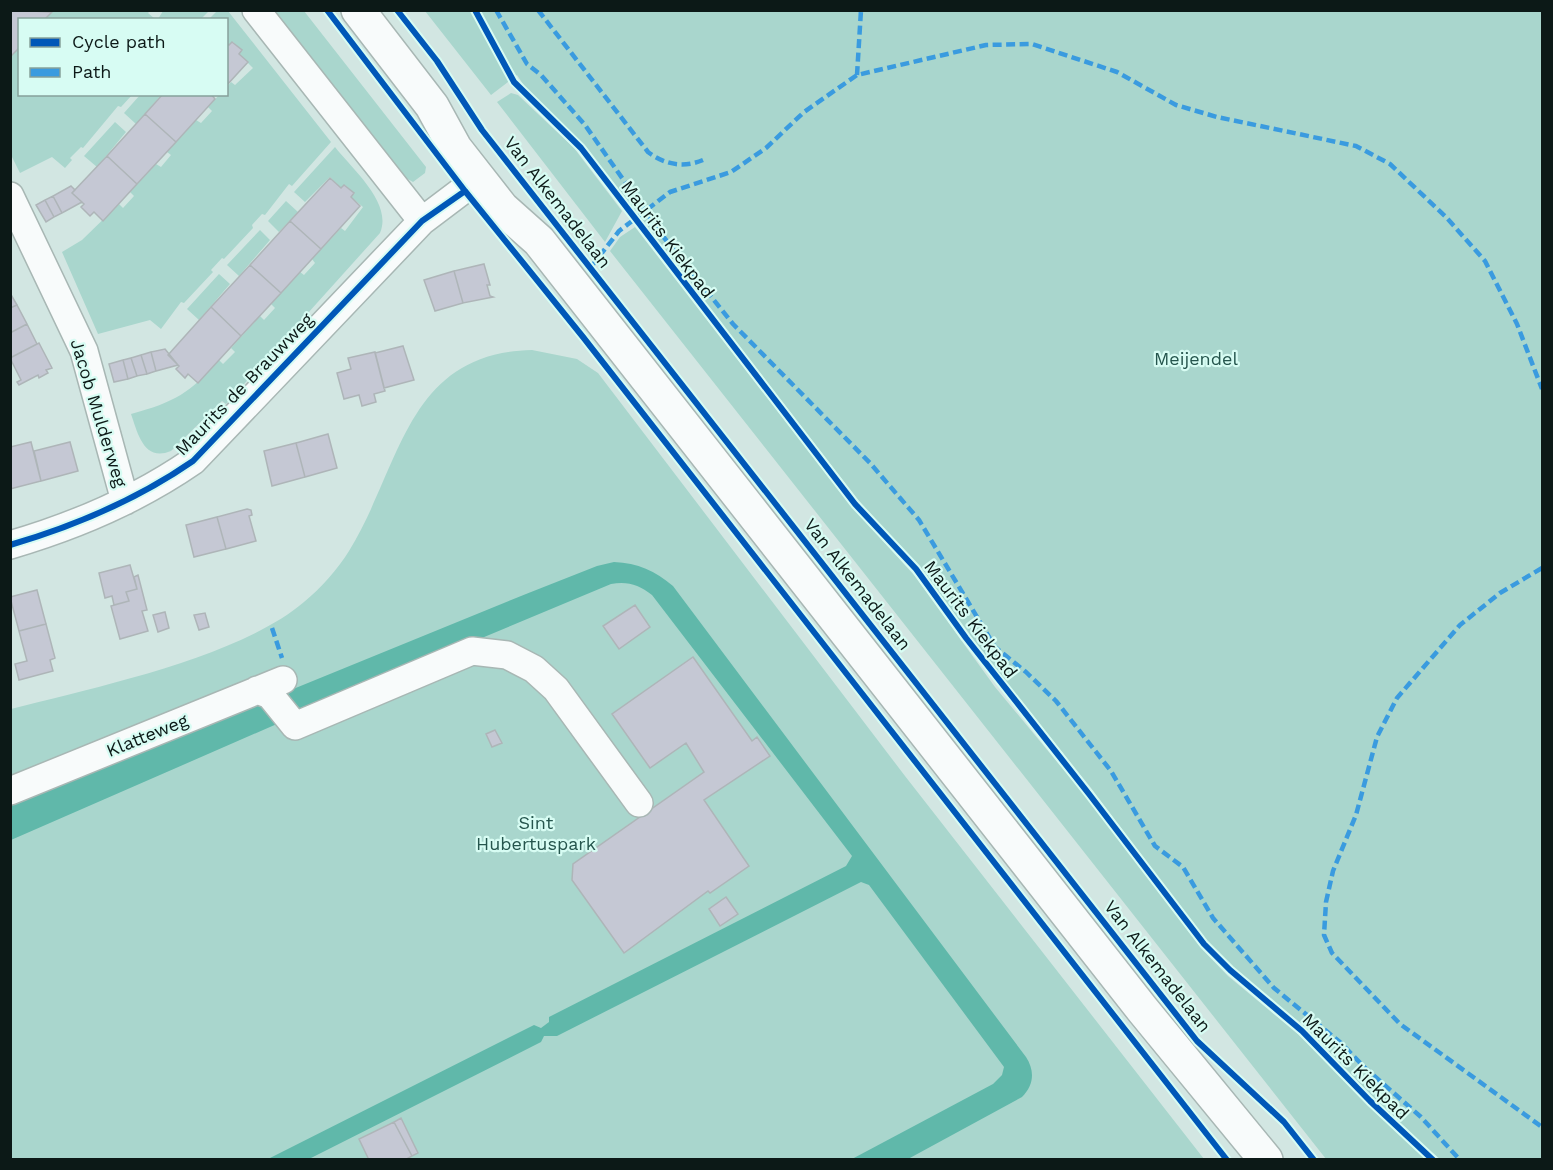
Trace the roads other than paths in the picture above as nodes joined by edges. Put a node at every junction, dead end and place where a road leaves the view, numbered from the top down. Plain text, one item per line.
1 (256, 10) edge
2 (358, 10) edge
3 (432, 106) junction
4 (479, 178) junction
5 (10, 195) edge
6 (422, 221) junction
7 (539, 241) junction
8 (125, 501) junction
9 (10, 545) edge
10 (10, 791) edge
11 (639, 803) dead end
12 (1266, 1160) edge

1 - 6 street
2 - 3 main road, Van Alkemadelaan
3 - 4 main road, Van Alkemadelaan
3 - 7 main road, Van Alkemadelaan
4 - 6 street, Maurits de Brauwweg
4 - 7 main road, Van Alkemadelaan
5 - 8 street, Jacob Mulderweg
6 - 8 street, Maurits de Brauwweg
7 - 12 main road, Van Alkemadelaan
8 - 9 street, Maurits de Brauwweg
10 - 11 street, Klatteweg

